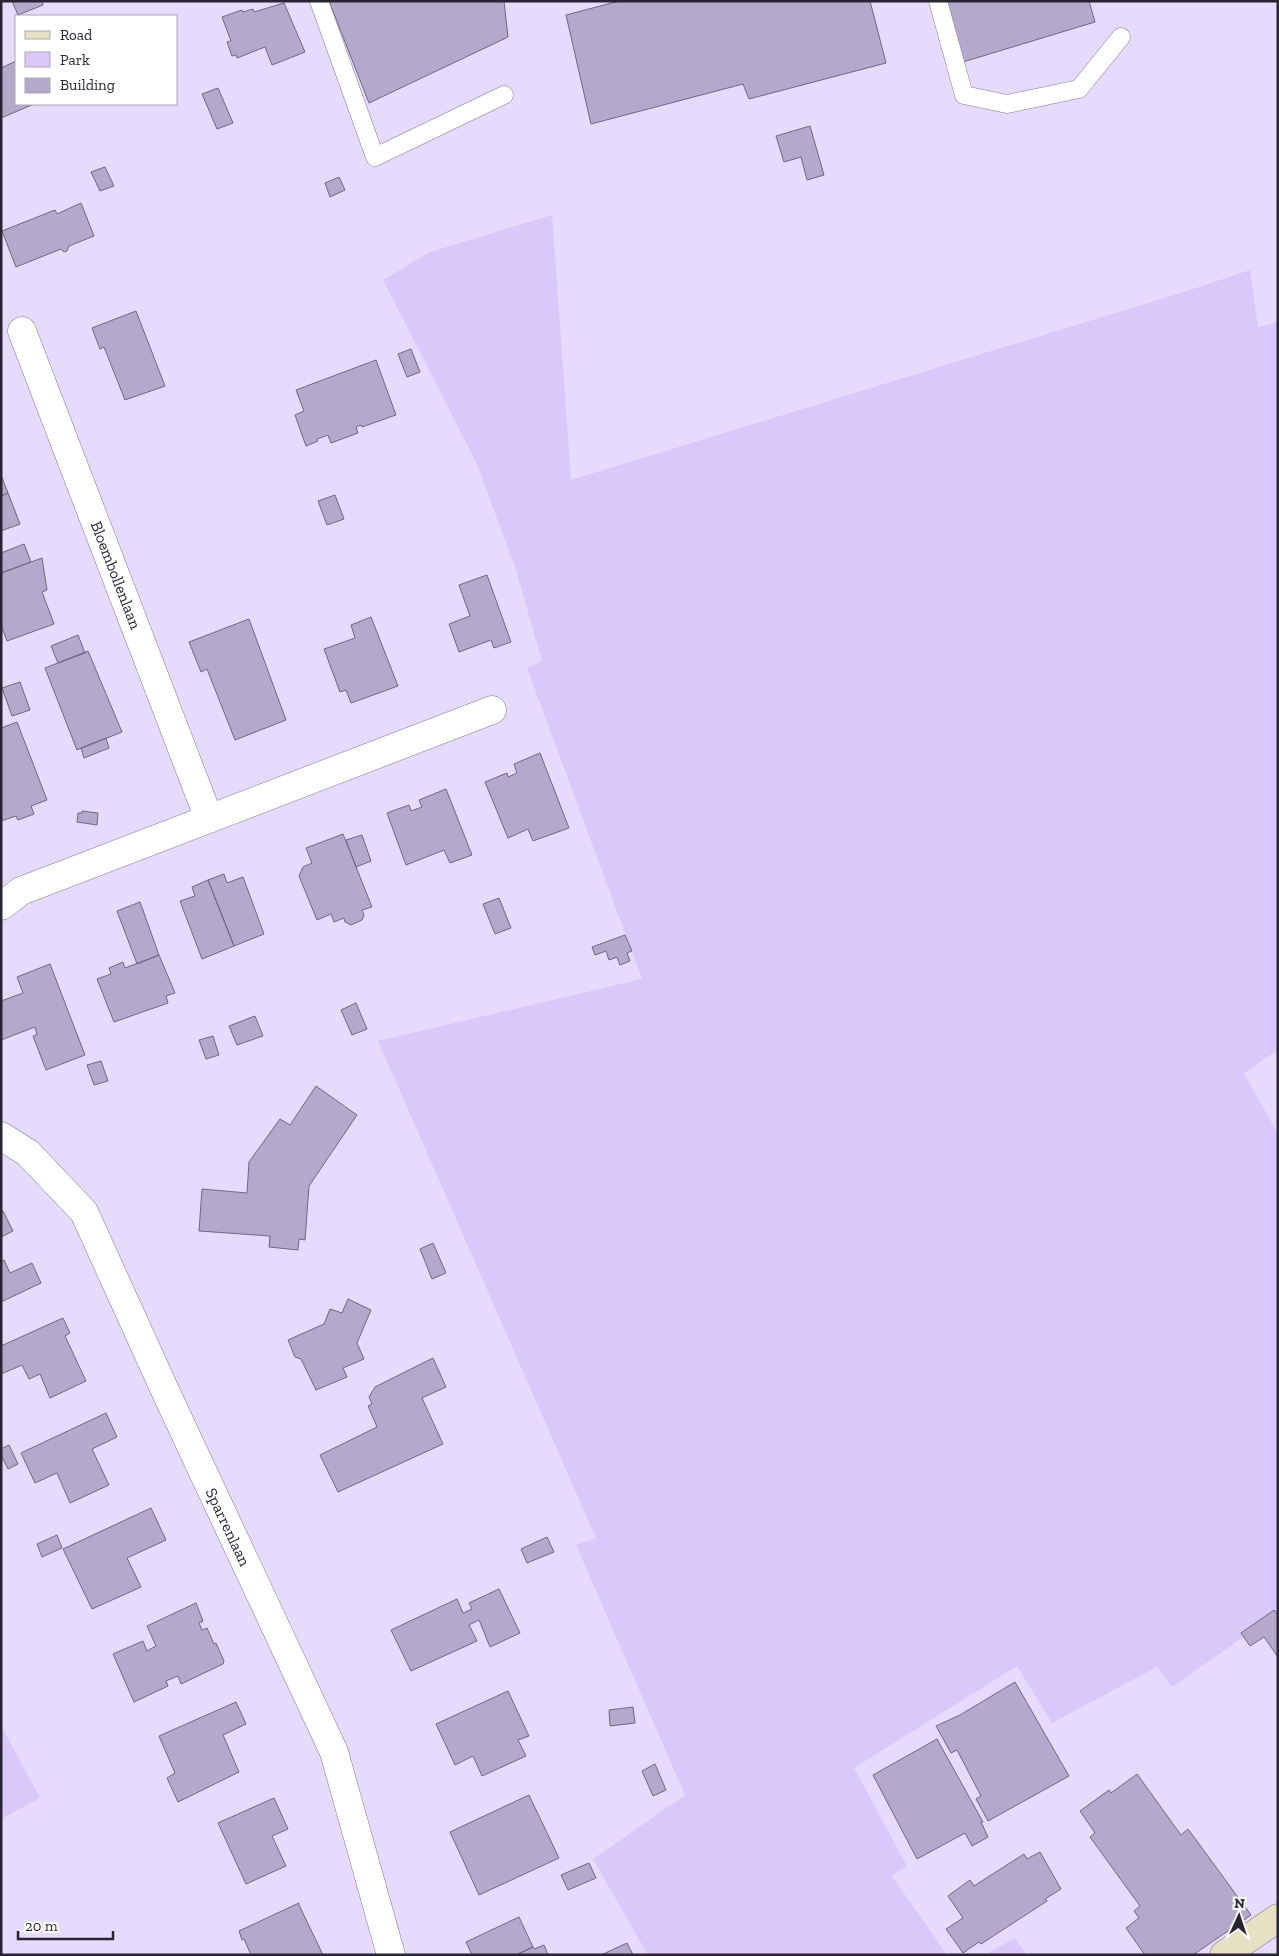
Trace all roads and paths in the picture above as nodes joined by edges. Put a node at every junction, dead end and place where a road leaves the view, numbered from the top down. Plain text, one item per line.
1 (319, 1) edge
2 (938, 1) edge
3 (1121, 37) dead end
4 (504, 95) dead end
5 (22, 331) dead end
6 (492, 710) dead end
7 (209, 819) junction
8 (1, 906) edge
9 (1, 1136) edge
10 (1278, 1918) edge
11 (391, 1955) edge
12 (1224, 1955) edge

1 - 4 lane
2 - 3 lane
5 - 7 street, Bloembollenlaan
6 - 7 street
7 - 8 street
9 - 11 street, Sparrenlaan
10 - 12 street

